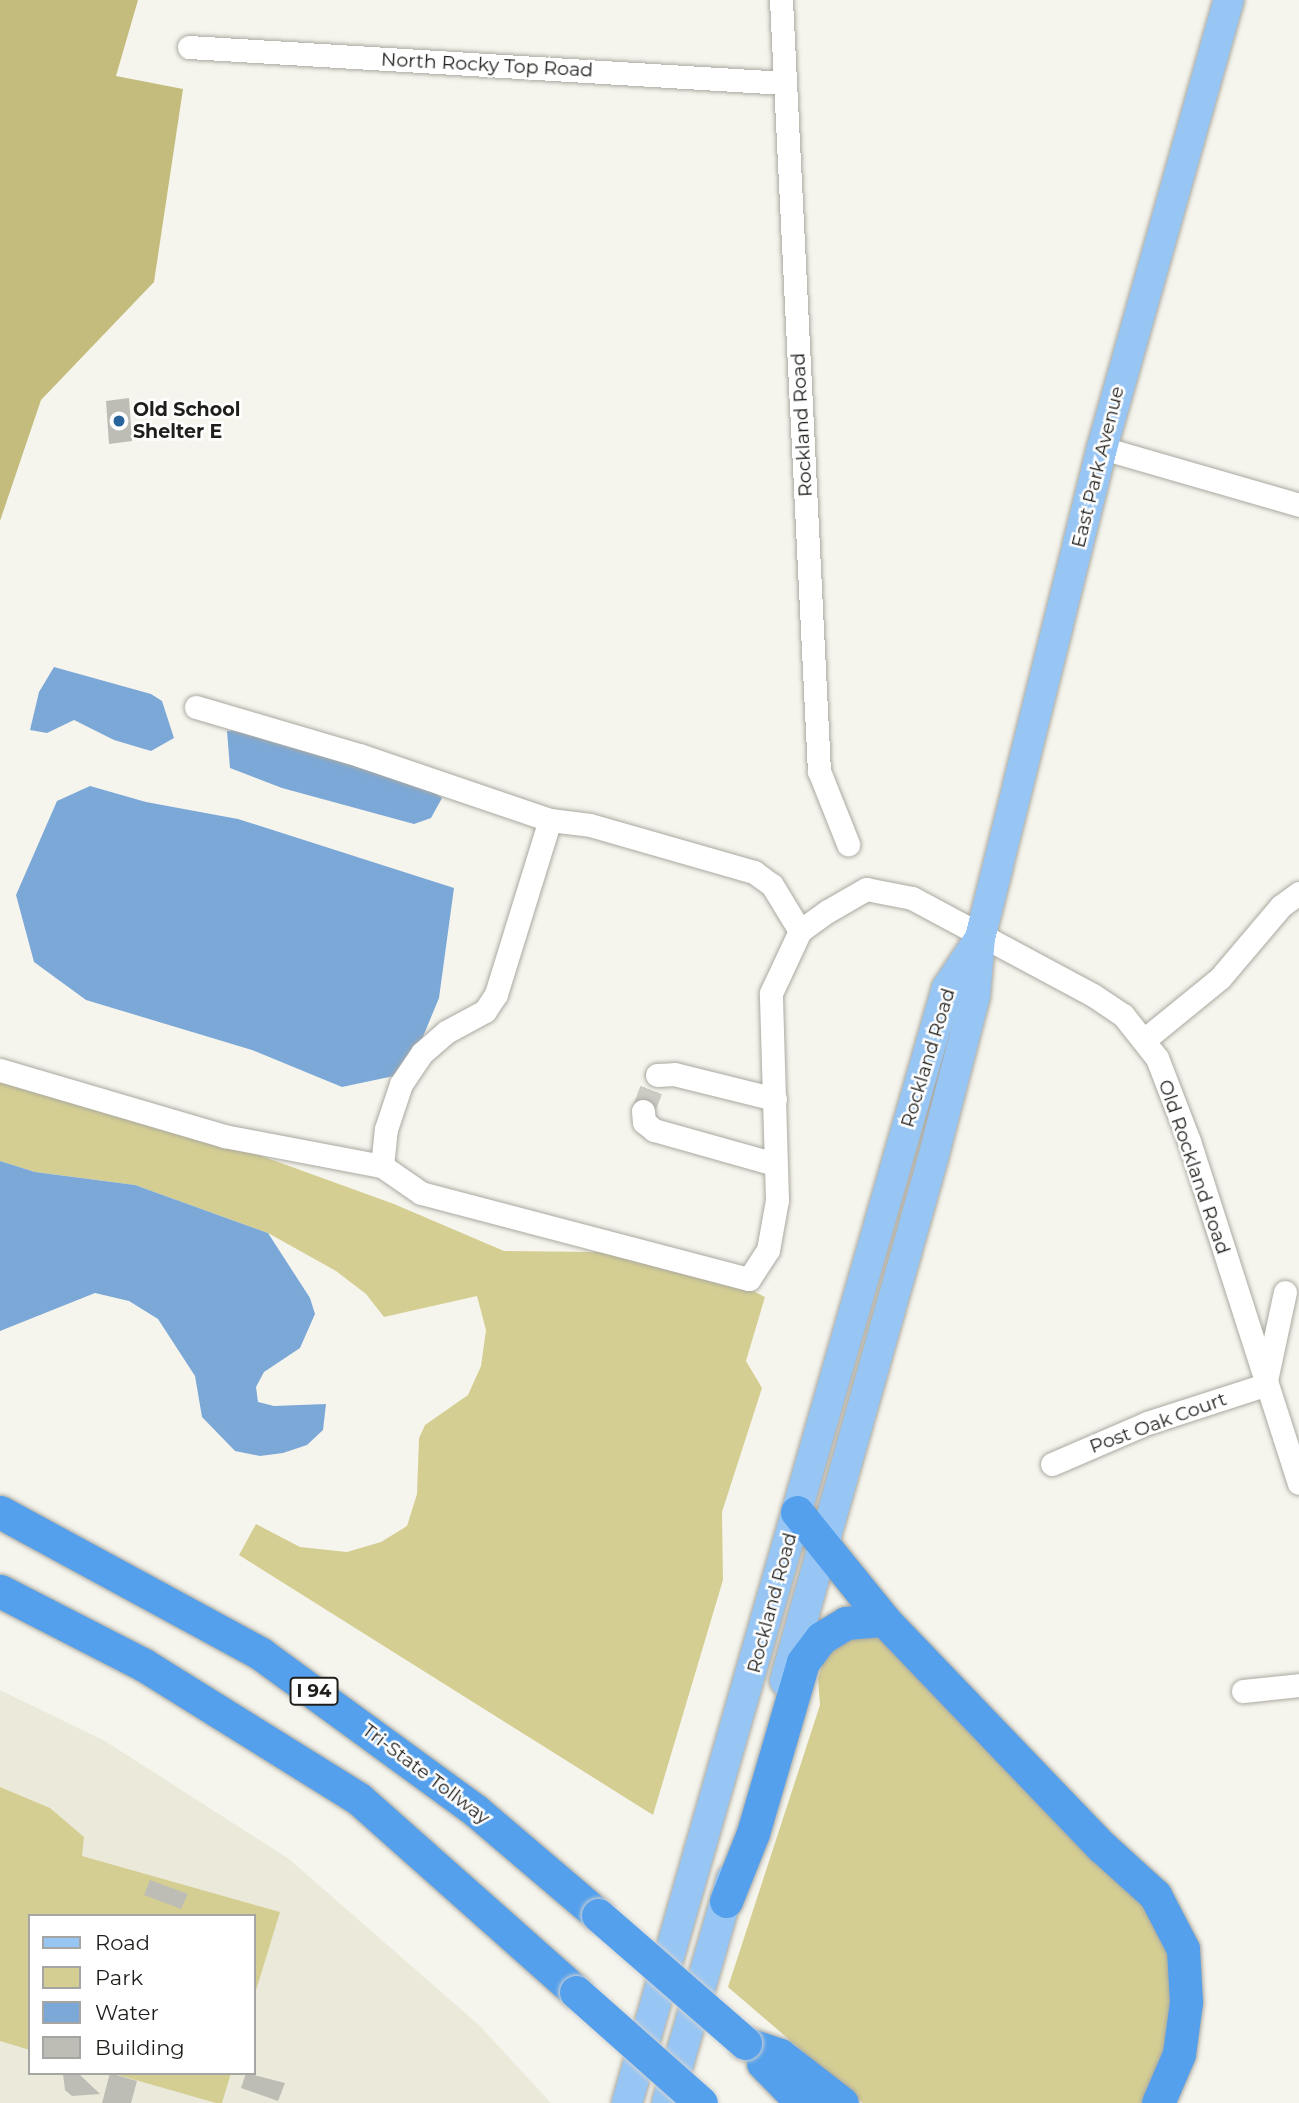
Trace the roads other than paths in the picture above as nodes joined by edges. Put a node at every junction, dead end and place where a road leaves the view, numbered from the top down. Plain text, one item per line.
1 (781, 0) edge
2 (1228, 0) edge
3 (189, 47) dead end
4 (785, 83) junction
5 (1102, 448) junction
6 (1299, 505) edge
7 (196, 707) dead end
8 (550, 820) junction
9 (848, 844) dead end
10 (1299, 893) edge
11 (800, 931) junction
12 (980, 938) junction
13 (1144, 1040) junction
14 (0, 1070) edge
15 (657, 1076) dead end
16 (775, 1099) junction
17 (643, 1111) dead end
18 (775, 1164) junction
19 (382, 1166) junction
20 (1284, 1292) dead end
21 (1265, 1385) junction
22 (1052, 1464) dead end
23 (1299, 1483) edge
24 (797, 1512) junction
25 (0, 1513) edge
26 (824, 1545) junction
27 (0, 1591) edge
28 (884, 1620) junction
29 (1299, 1685) edge
30 (1243, 1691) dead end
31 (726, 1901) junction
32 (744, 2043) junction
33 (627, 2103) edge
34 (667, 2103) edge
35 (701, 2103) edge
36 (802, 2103) edge
37 (842, 2103) edge
38 (1158, 2103) edge

1 - 4 street, Rockland Road
2 - 5 main road, East Park Avenue
3 - 4 street, North Rocky Top Road
4 - 9 street, Rockland Road
5 - 6 street
5 - 12 main road, East Park Avenue
7 - 8 street
8 - 11 street
8 - 19 street
10 - 13 street
11 - 12 street, Old Rockland Road
11 - 16 street
12 - 13 street, Old Rockland Road
12 - 24 main road, Rockland Road
12 - 26 main road, Rockland Road
13 - 21 street, Old Rockland Road
14 - 19 street
15 - 16 street
16 - 18 street
17 - 18 street
18 - 19 street
20 - 21 street
21 - 22 street, Post Oak Court
21 - 23 street, Old Rockland Road
24 - 26 highway
24 - 33 main road, Rockland Road
25 - 32 highway, Tri-State Tollway / I 94, bridge
26 - 28 highway
26 - 31 main road, Rockland Road
27 - 35 highway, bridge
28 - 31 highway
28 - 38 highway
29 - 30 street
31 - 34 main road, Rockland Road
32 - 36 highway, Tri-State Tollway / I 94
32 - 37 highway

